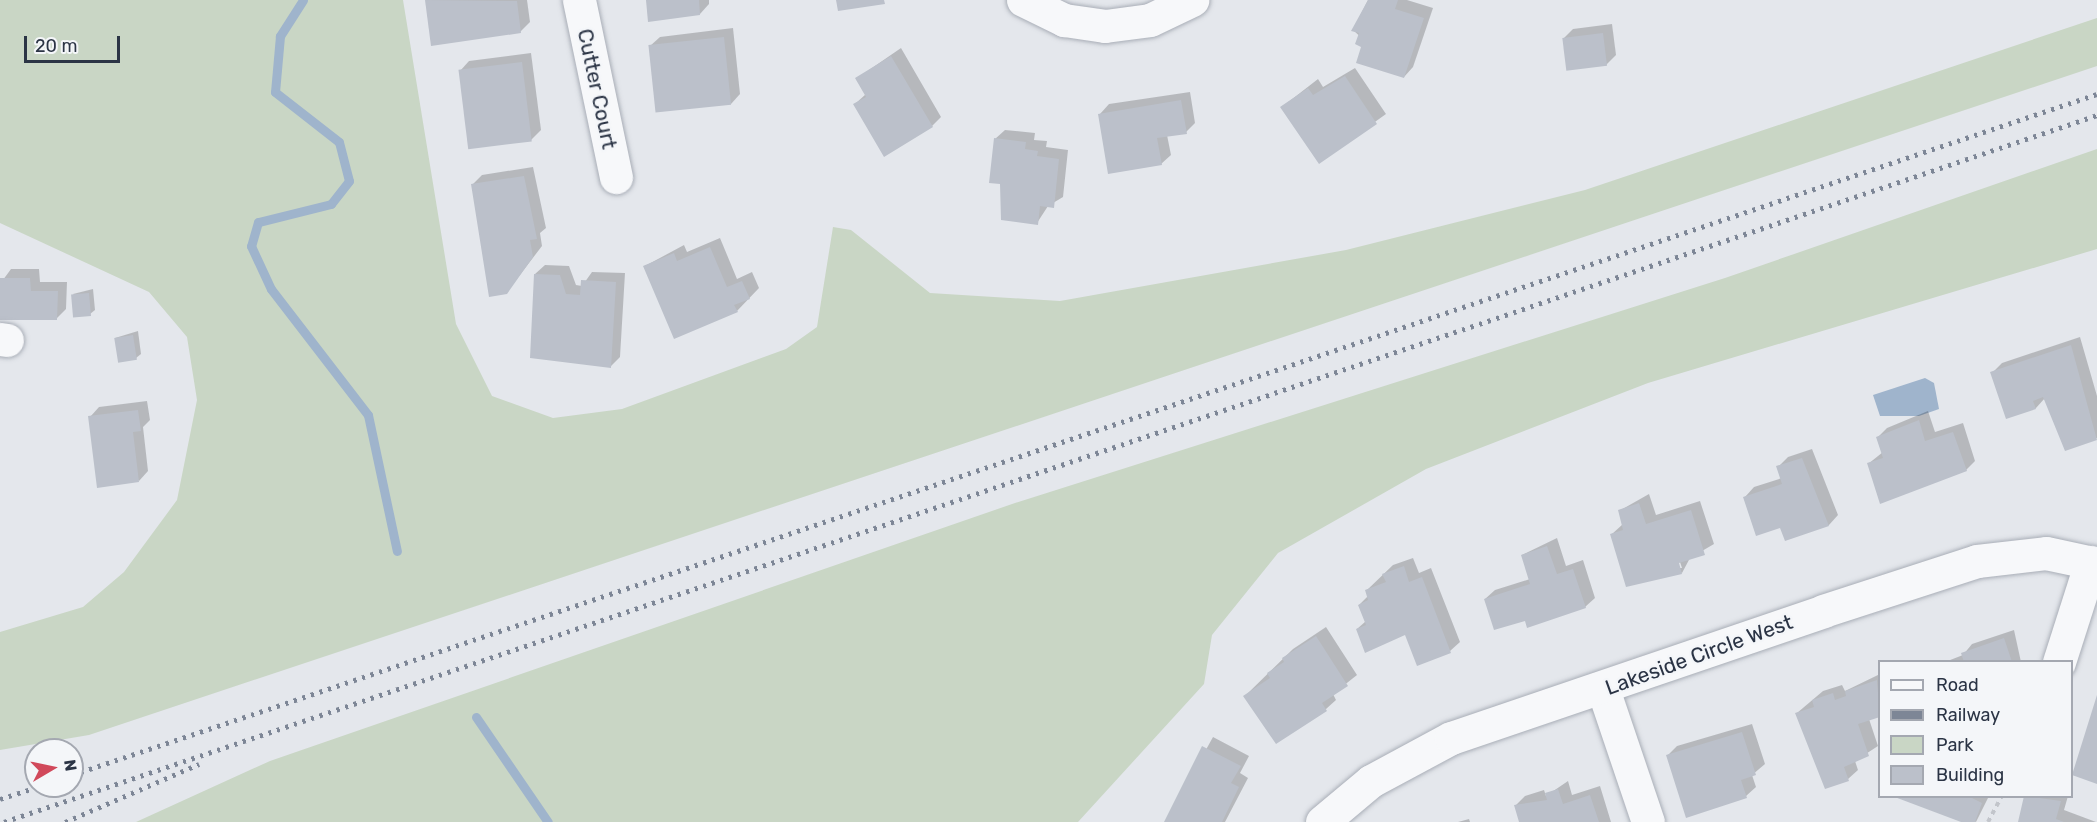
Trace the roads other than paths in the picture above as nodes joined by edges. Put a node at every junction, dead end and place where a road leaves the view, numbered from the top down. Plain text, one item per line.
1 (579, 0) edge
2 (1023, 0) edge
3 (1191, 0) edge
4 (616, 177) dead end
5 (2094, 563) edge
6 (2060, 660) edge
7 (1603, 689) junction
8 (1322, 822) edge
9 (1648, 822) edge

1 - 4 street, Cutter Court
2 - 3 street
5 - 6 street
5 - 7 street, Lakeside Circle West
7 - 8 street, Lakeside Circle West
7 - 9 street

